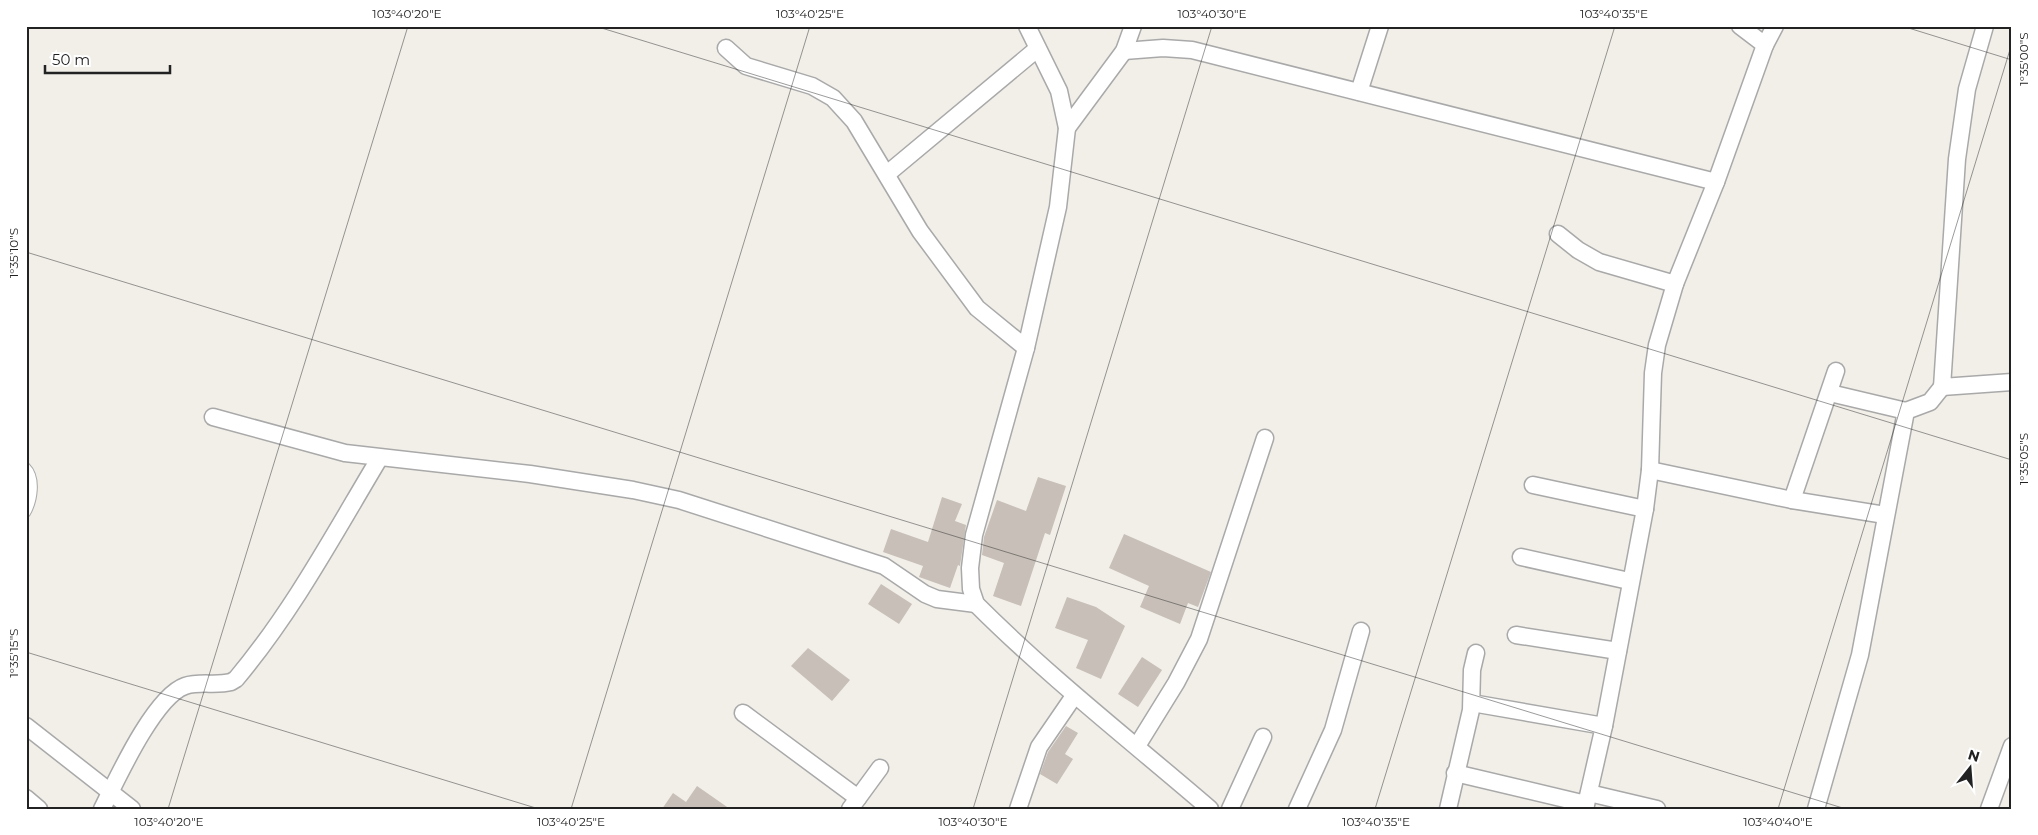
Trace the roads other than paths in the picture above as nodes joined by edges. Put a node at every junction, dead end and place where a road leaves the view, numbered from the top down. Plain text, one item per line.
1 (1027, 26) edge
2 (1133, 26) edge
3 (1380, 26) edge
4 (1740, 26) edge
5 (1775, 26) edge
6 (1985, 26) edge
7 (1765, 46) junction
8 (726, 48) dead end
9 (1037, 49) junction
10 (1124, 51) junction
11 (1360, 92) junction
12 (1067, 128) junction
13 (887, 174) junction
14 (1716, 182) junction
15 (1558, 234) dead end
16 (1675, 284) junction
17 (1026, 348) junction
18 (1836, 371) dead end
19 (2012, 382) edge
20 (1942, 387) junction
21 (1830, 393) junction
22 (1906, 411) junction
23 (213, 417) dead end
24 (1266, 438) dead end
25 (379, 458) junction
26 (26, 467) edge
27 (1650, 470) junction
28 (1533, 485) dead end
29 (1792, 500) junction
30 (1645, 509) junction
31 (26, 513) edge
32 (1885, 515) junction
33 (1521, 557) dead end
34 (1630, 581) junction
35 (976, 604) junction
36 (1362, 631) dead end
37 (1516, 635) dead end
38 (1618, 651) junction
39 (1476, 653) dead end
40 (1074, 696) junction
41 (1472, 703) junction
42 (743, 713) dead end
43 (26, 726) edge
44 (1604, 726) junction
45 (1264, 737) dead end
46 (1137, 746) junction
47 (2012, 746) edge
48 (880, 768) dead end
49 (1455, 773) junction
50 (110, 793) junction
51 (26, 798) edge
52 (1587, 802) edge
53 (854, 803) edge
54 (39, 809) edge
55 (102, 809) edge
56 (132, 809) edge
57 (1018, 809) edge
58 (1210, 809) edge
59 (1230, 809) edge
60 (1296, 809) edge
61 (1448, 809) edge
62 (1657, 809) edge
63 (1816, 809) edge
64 (1989, 809) edge

1 - 9 street
2 - 10 street
3 - 11 street
4 - 7 street
5 - 7 street
6 - 20 street
7 - 14 street
8 - 13 street
9 - 12 street
9 - 13 street
10 - 11 street
10 - 12 street
11 - 14 street
12 - 17 street
13 - 17 street
14 - 16 street
15 - 16 street
16 - 27 street
17 - 35 street
18 - 21 street
19 - 20 street
20 - 22 street
21 - 22 street
21 - 29 street
22 - 32 street
23 - 25 street
24 - 46 street
25 - 35 street
25 - 50 street
26 - 31 lane
27 - 29 street
27 - 30 street
28 - 30 street
29 - 32 street
30 - 34 street
32 - 63 street
33 - 34 street
34 - 38 street
35 - 40 street
36 - 60 street
37 - 38 street
38 - 44 street
39 - 41 street
40 - 46 street
40 - 57 street
41 - 44 street
41 - 49 street
42 - 53 street
43 - 50 street
44 - 52 street
45 - 59 street
46 - 58 street
47 - 64 street
48 - 53 street
49 - 52 street
49 - 61 street
50 - 55 street
50 - 56 street
51 - 54 street
52 - 62 street

